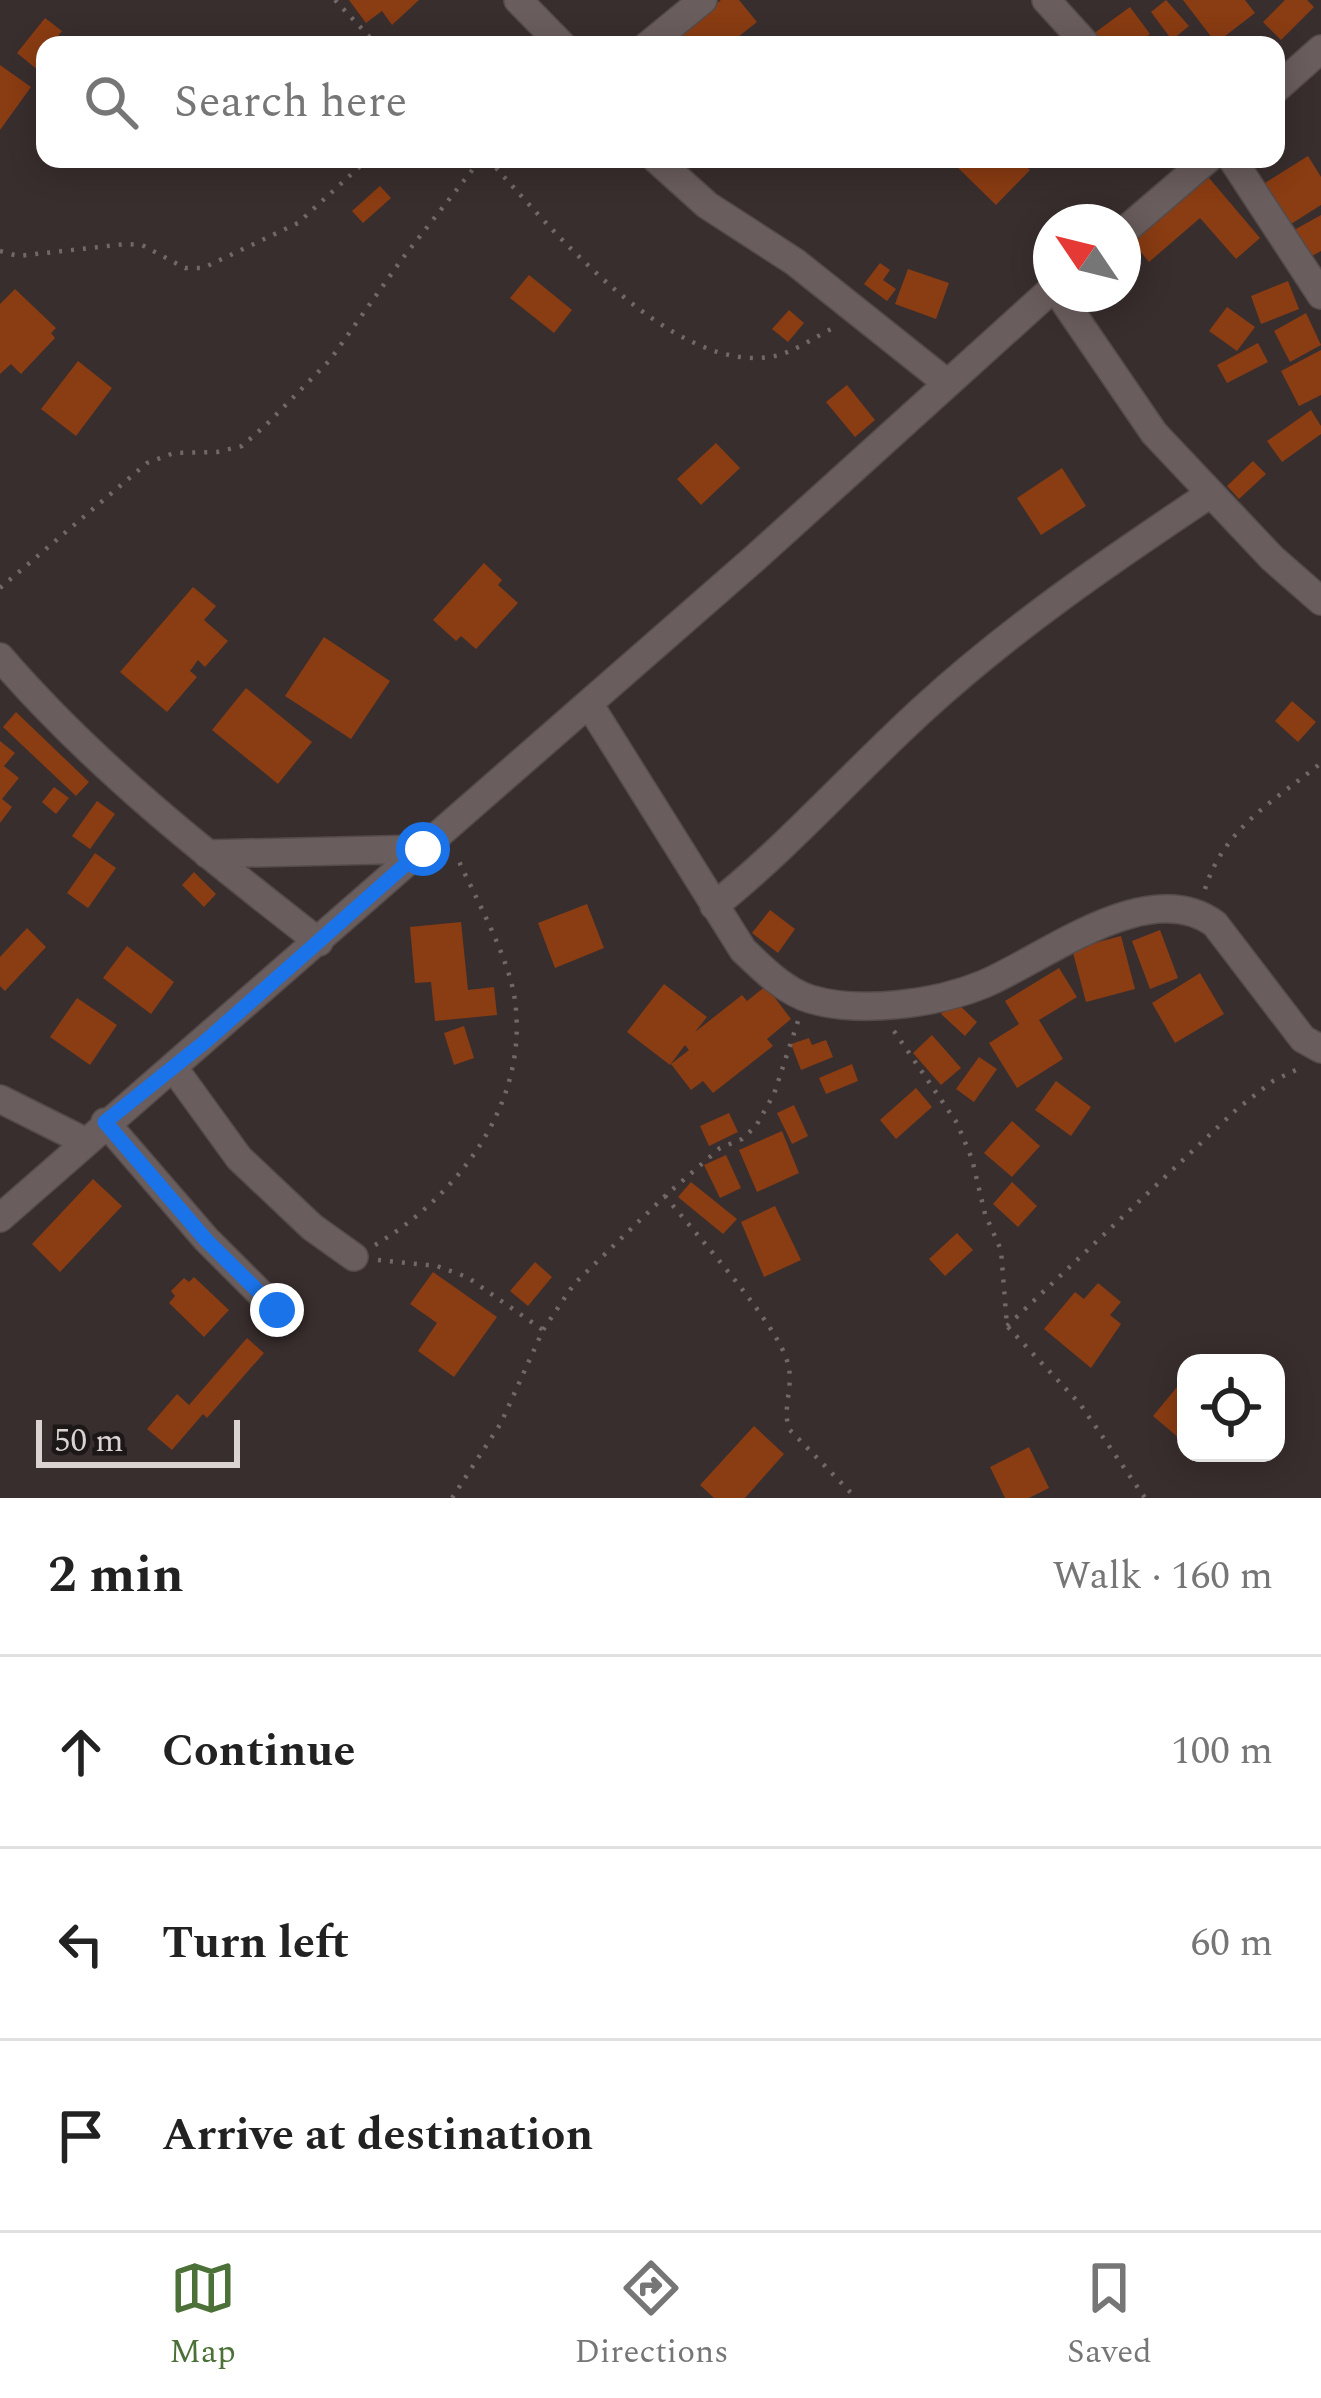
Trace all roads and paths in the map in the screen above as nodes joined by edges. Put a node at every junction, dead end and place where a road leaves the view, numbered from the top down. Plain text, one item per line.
1 (334, 0) edge
2 (518, 0) edge
3 (703, 0) edge
4 (1046, 0) edge
5 (368, 36) edge
6 (553, 36) edge
7 (659, 36) edge
8 (1079, 36) edge
9 (1321, 49) edge
10 (1285, 81) edge
11 (358, 168) edge
12 (478, 168) edge
13 (494, 168) edge
14 (666, 168) edge
15 (1201, 168) edge
16 (1216, 168) edge
17 (1141, 217) edge
18 (0, 251) edge
19 (1321, 295) edge
20 (1033, 306) edge
21 (1072, 312) edge
22 (861, 314) junction
23 (946, 382) junction
24 (1210, 494) junction
25 (0, 588) edge
26 (1321, 601) edge
27 (1, 660) edge
28 (589, 704) junction
29 (1321, 763) edge
30 (434, 840) junction
31 (207, 854) junction
32 (714, 906) junction
33 (1198, 912) junction
34 (319, 942) junction
35 (806, 998) junction
36 (881, 1005) junction
37 (1312, 1058) edge
38 (173, 1067) junction
39 (0, 1099) edge
40 (95, 1132) junction
41 (665, 1196) junction
42 (0, 1218) edge
43 (354, 1257) junction
44 (277, 1310) dead end
45 (1007, 1326) junction
46 (543, 1330) junction
47 (452, 1498) edge
48 (856, 1498) edge
49 (1144, 1498) edge

1 - 5 path
2 - 6 street
3 - 7 street
4 - 8 street
9 - 10 street
11 - 18 path
12 - 25 path
13 - 22 path
14 - 22 street
15 - 17 street
16 - 19 street
20 - 23 street
21 - 24 street
22 - 23 street
23 - 28 street
24 - 26 street
24 - 32 street
27 - 31 street
28 - 30 street
28 - 32 street
29 - 33 path
30 - 31 street
30 - 34 street
30 - 43 path
31 - 34 street
32 - 35 street
33 - 36 street
33 - 37 street
34 - 38 street
35 - 36 street
35 - 41 path
36 - 45 path
37 - 45 path
38 - 40 street
38 - 43 street
39 - 40 street
40 - 42 street
40 - 44 street
41 - 46 path
41 - 48 path
43 - 46 path
45 - 49 path
46 - 47 path

